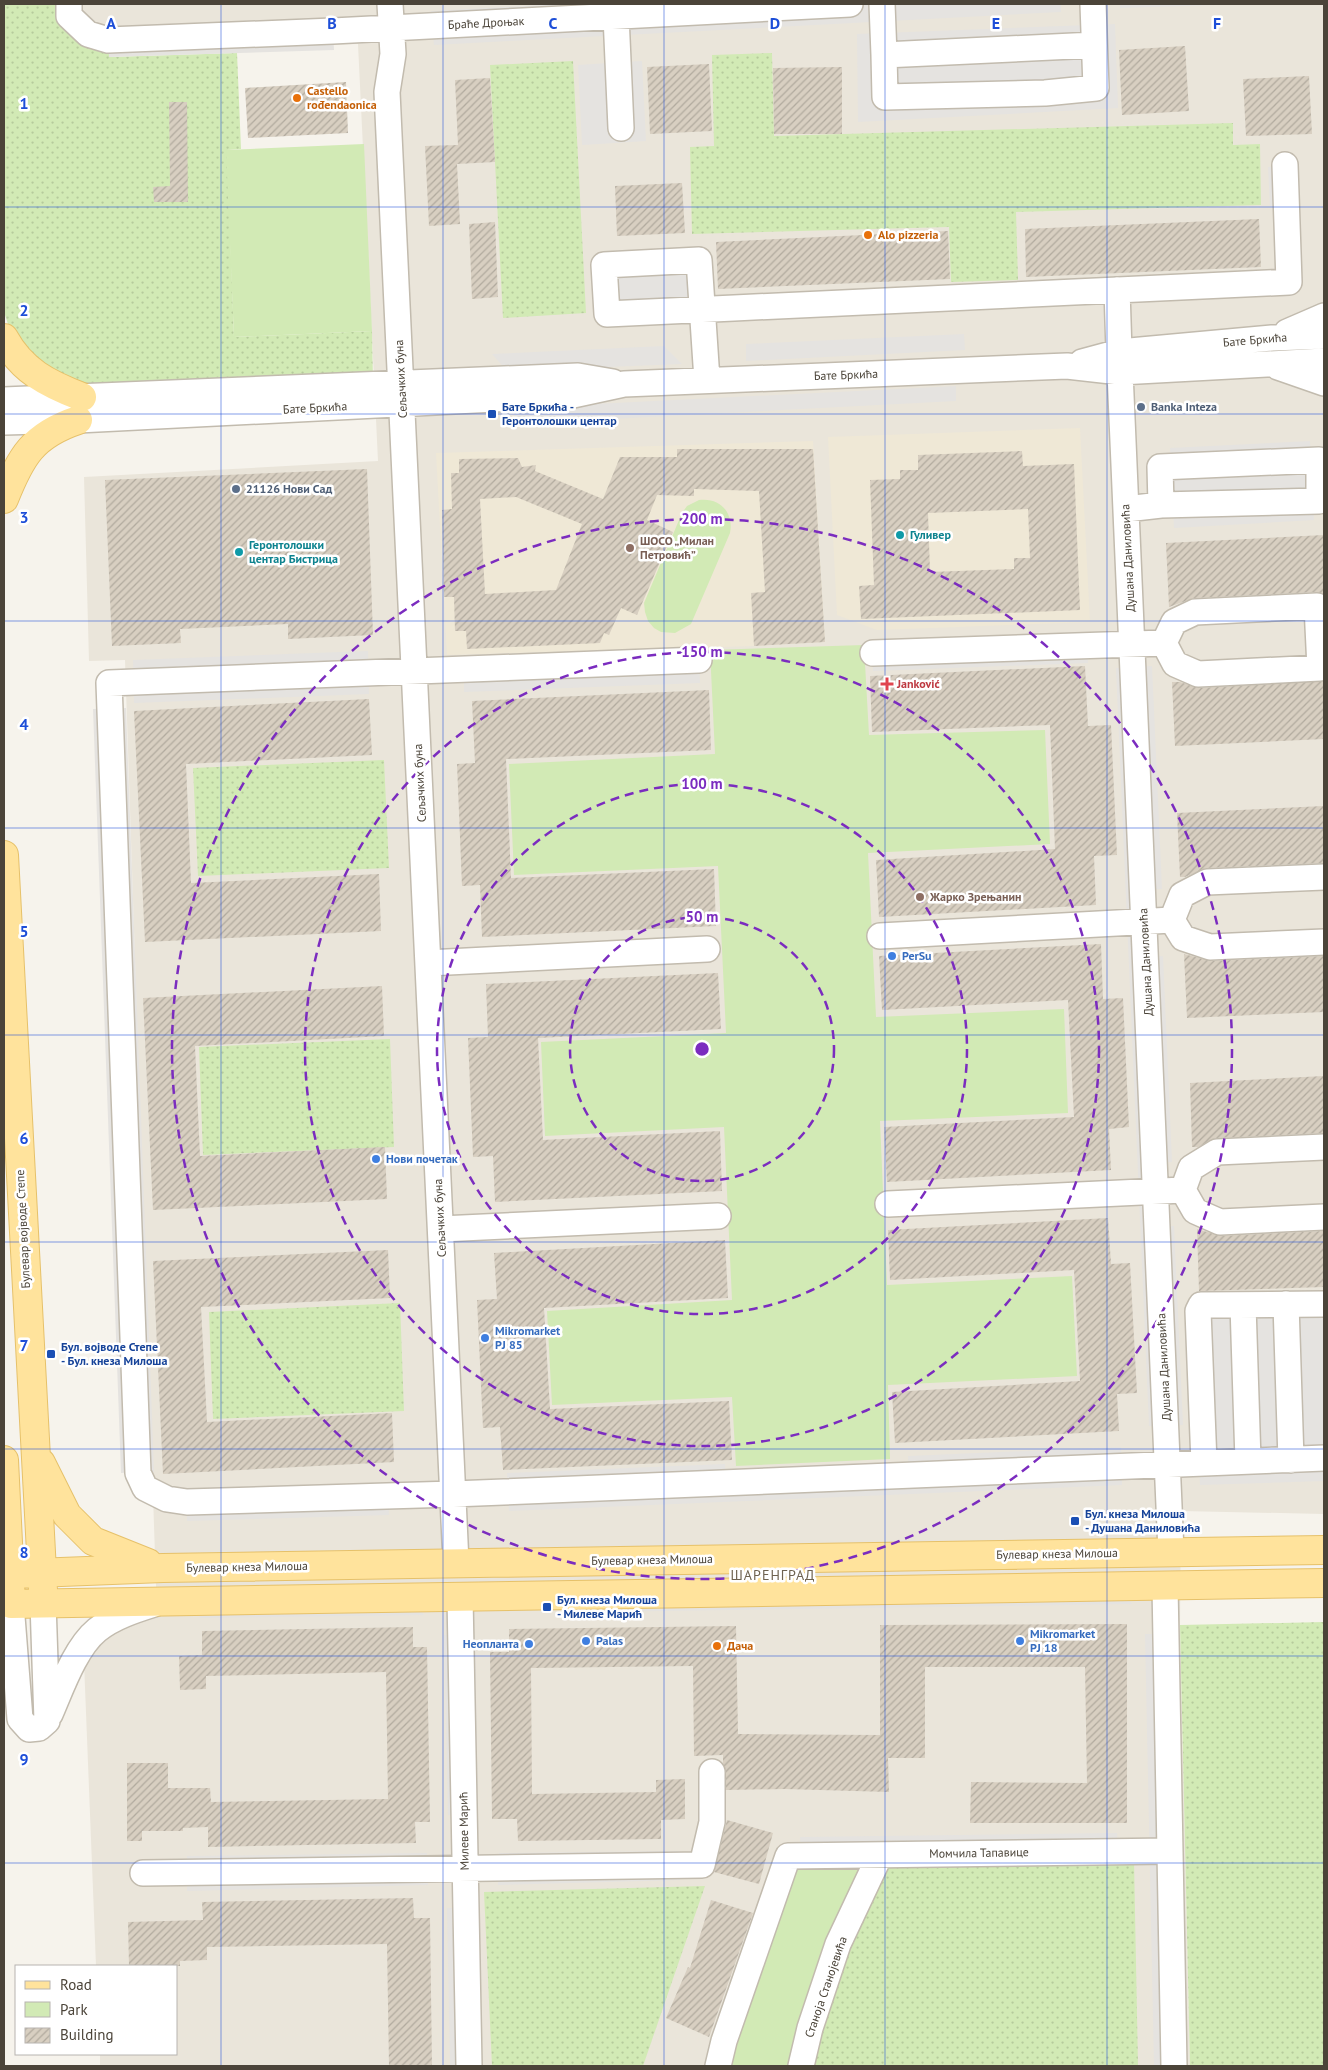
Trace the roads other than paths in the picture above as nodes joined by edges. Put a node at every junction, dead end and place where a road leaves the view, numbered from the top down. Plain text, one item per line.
1 (69, 4) edge
2 (850, 4) edge
3 (882, 4) edge
4 (1093, 4) edge
5 (391, 16) edge
6 (616, 16) junction
7 (1094, 45) junction
8 (884, 56) junction
9 (621, 128) dead end
10 (1286, 165) dead end
11 (1117, 290) junction
12 (1324, 316) edge
13 (1324, 336) edge
14 (4, 338) edge
15 (1272, 338) junction
16 (1324, 361) edge
17 (1119, 362) junction
18 (1269, 364) junction
19 (707, 380) junction
20 (1324, 383) edge
21 (401, 394) junction
22 (4, 400) edge
23 (80, 409) junction
24 (4, 422) edge
25 (4, 499) edge
26 (1161, 505) junction
27 (1126, 509) junction
28 (1132, 643) junction
29 (1164, 643) junction
30 (873, 653) dead end
31 (699, 660) dead end
32 (414, 671) junction
33 (4, 855) edge
34 (1324, 877) edge
35 (1172, 920) junction
36 (1144, 921) junction
37 (880, 936) dead end
38 (1324, 942) edge
39 (707, 949) dead end
40 (428, 963) junction
41 (1324, 1148) edge
42 (1183, 1190) junction
43 (1156, 1192) junction
44 (888, 1204) dead end
45 (718, 1216) dead end
46 (1324, 1217) edge
47 (441, 1229) junction
48 (1286, 1304) junction
49 (1324, 1304) edge
50 (1243, 1305) junction
51 (35, 1452) junction
52 (1324, 1458) edge
53 (4, 1460) edge
54 (1291, 1460) junction
55 (1248, 1461) junction
56 (1204, 1463) junction
57 (1168, 1464) junction
58 (454, 1494) junction
59 (1324, 1550) edge
60 (1172, 1552) junction
61 (456, 1564) junction
62 (163, 1568) junction
63 (42, 1573) junction
64 (7, 1574) edge
65 (1324, 1583) edge
66 (1165, 1586) junction
67 (460, 1596) junction
68 (163, 1601) junction
69 (43, 1603) junction
70 (7, 1604) edge
71 (48, 1721) junction
72 (712, 1772) dead end
73 (1170, 1851) junction
74 (880, 1855) junction
75 (465, 1869) junction
76 (143, 1872) dead end
77 (469, 2066) edge
78 (718, 2066) edge
79 (802, 2066) edge
80 (1174, 2066) edge

1 - 5 street, Браће Дроњак
2 - 6 street, Браће Дроњак
3 - 8 street
4 - 7 street
5 - 6 street, Браће Дроњак
5 - 21 street, Сељачких буна
6 - 9 street
7 - 8 street
7 - 8 street
10 - 11 street
11 - 17 street, Душана Даниловића
11 - 19 street
12 - 15 street
13 - 15 street, Бате Бркића
14 - 23 main road
15 - 17 street, Бате Бркића
16 - 18 street, Бате Бркића
17 - 18 street, Бате Бркића
17 - 19 street, Бате Бркића
17 - 27 street, Душана Даниловића
18 - 20 street
19 - 21 street, Бате Бркића
21 - 23 street, Бате Бркића
21 - 32 street, Сељачких буна
22 - 23 street, Бате Бркића
23 - 24 street, Бате Бркића
23 - 25 main road
26 - 26 street
26 - 27 street
27 - 28 street, Душана Даниловића
28 - 29 street
28 - 30 street
28 - 36 street, Душана Даниловића
29 - 29 street
31 - 32 street
32 - 40 street, Сељачких буна
32 - 58 street
33 - 51 main road, Булевар војводе Степе
34 - 35 street
35 - 36 street
35 - 38 street
36 - 37 street
36 - 43 street, Душана Даниловића
39 - 40 street
40 - 47 street, Сељачких буна
41 - 42 street
42 - 43 street
42 - 46 street
43 - 44 street
43 - 57 street, Душана Даниловића
45 - 47 street
47 - 58 street, Сељачких буна
48 - 49 street
48 - 50 street
48 - 54 street
50 - 55 street
50 - 56 street
51 - 62 main road
51 - 63 main road, Булевар војводе Степе
52 - 54 street
53 - 64 main road
54 - 55 street
55 - 56 street
56 - 57 street
57 - 58 street
57 - 60 street, Душана Даниловића
58 - 61 street, Сељачких буна
59 - 60 main road, Булевар кнеза Милоша
60 - 61 main road, Булевар кнеза Милоша
61 - 62 main road, Булевар кнеза Милоша
62 - 63 main road, Булевар кнеза Милоша
63 - 64 main road, Булевар кнеза Милоша
63 - 69 main road, Булевар војводе Степе
64 - 70 main road
65 - 66 main road
66 - 67 main road
66 - 73 street
67 - 68 main road
67 - 75 street, Милеве Марић
68 - 69 main road
68 - 71 street
69 - 70 main road
69 - 71 street
70 - 71 street
72 - 75 street
73 - 74 street, Момчила Тапавице
73 - 80 street
74 - 78 street, Момчила Тапавице
74 - 79 street, Станоја Станојевића
75 - 76 street
75 - 77 street, Милеве Марић

